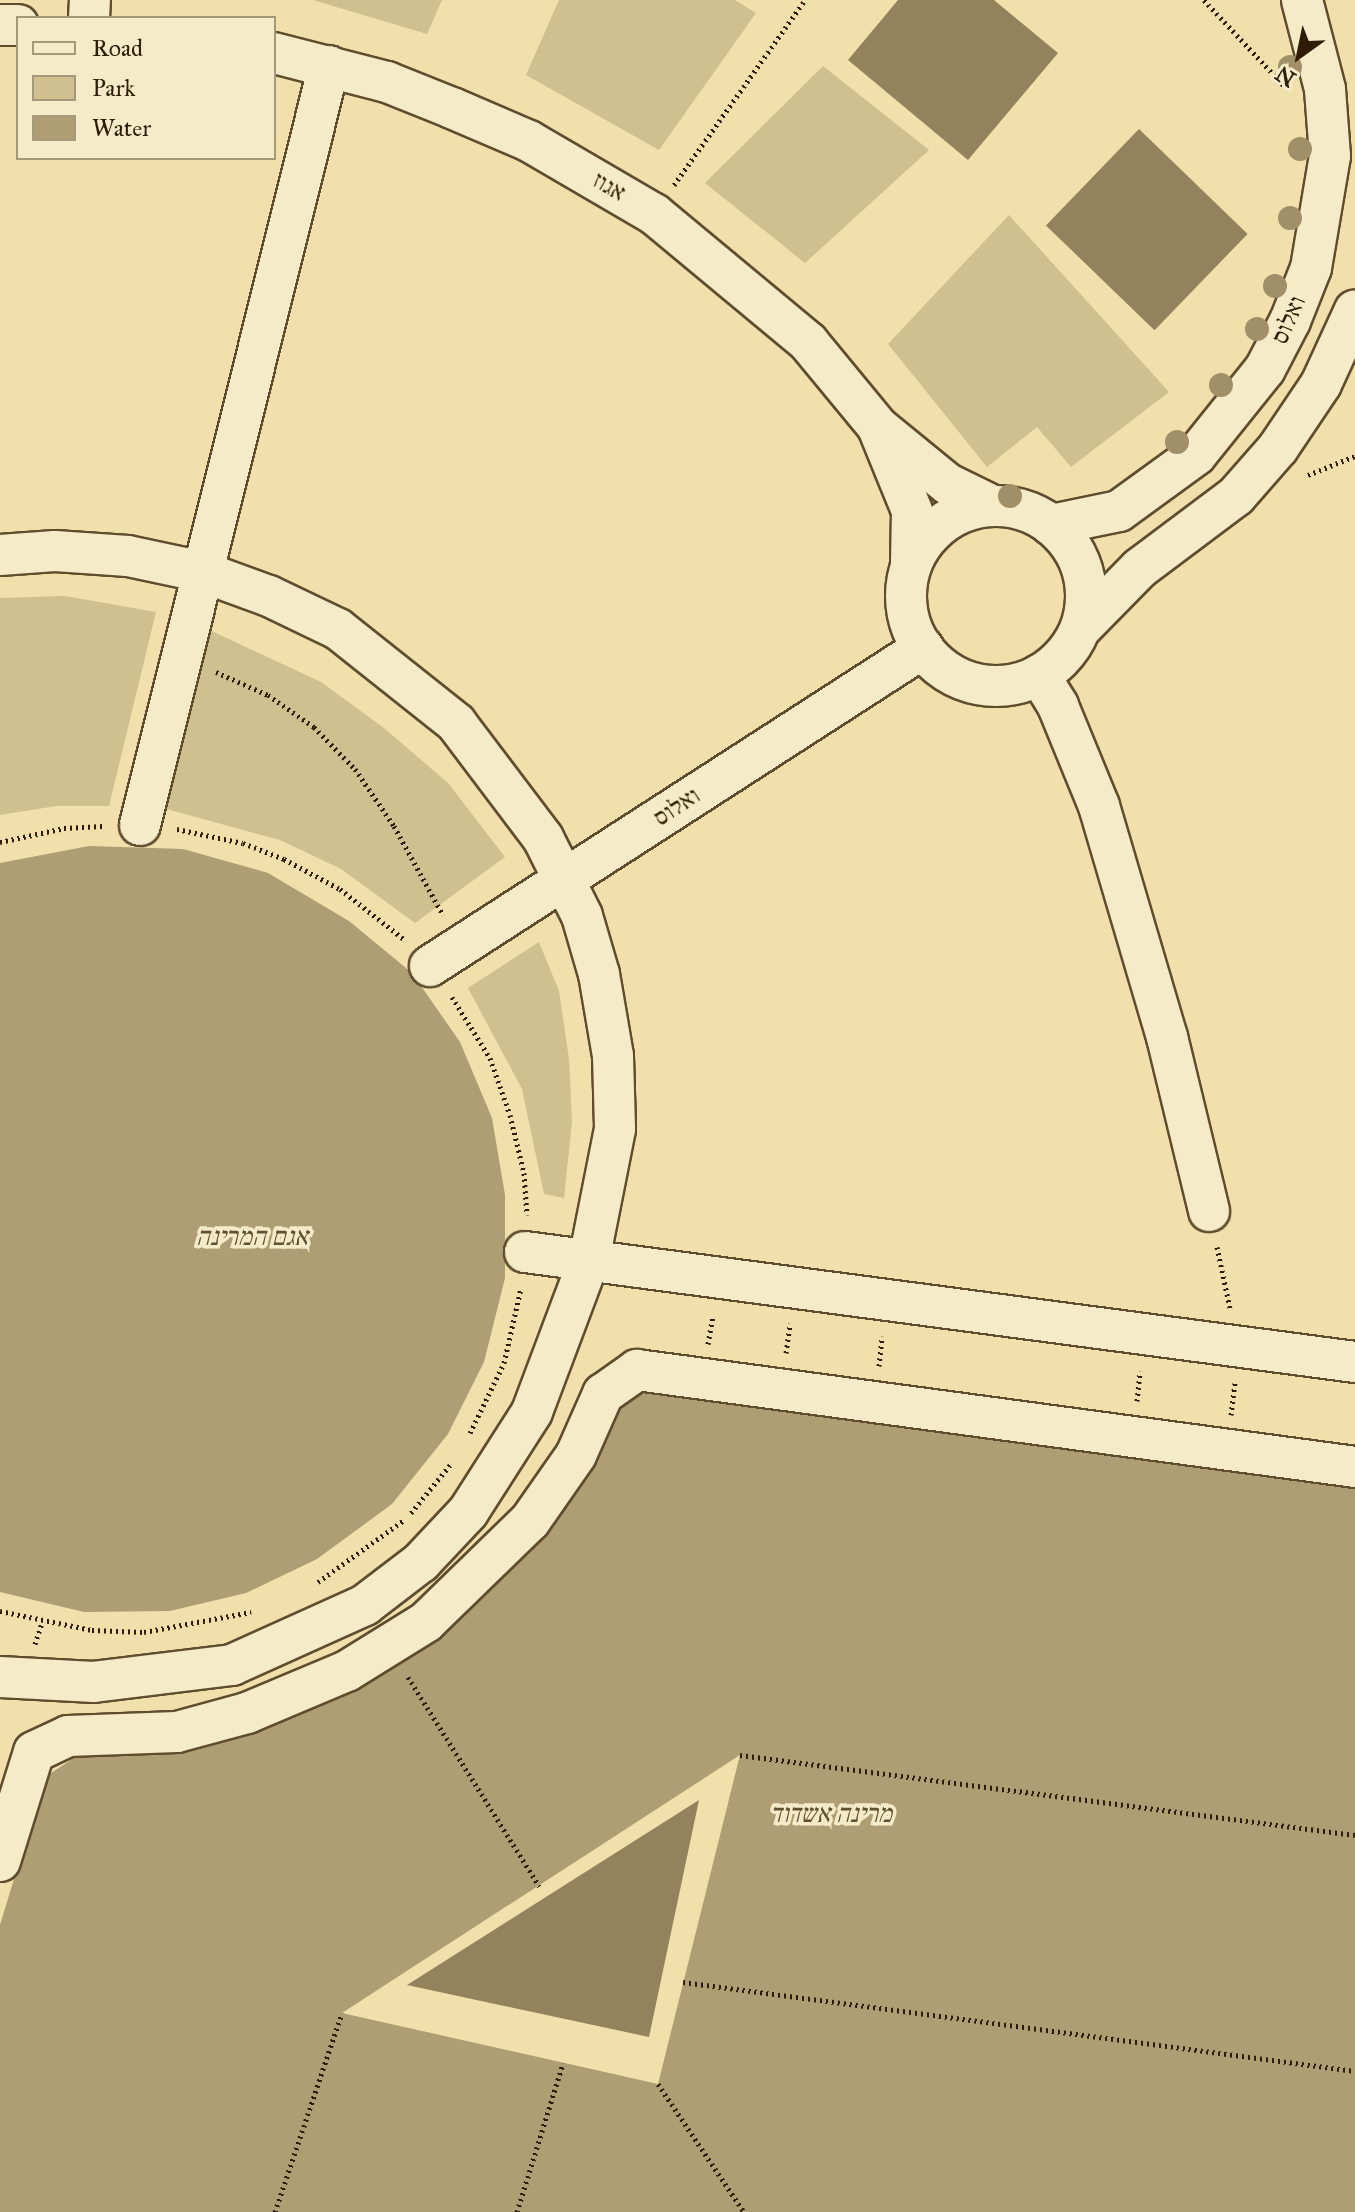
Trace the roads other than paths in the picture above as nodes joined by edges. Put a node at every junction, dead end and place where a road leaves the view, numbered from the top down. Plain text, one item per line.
1 (1302, 0) edge
2 (276, 53) edge
3 (329, 66) junction
4 (1351, 332) edge
5 (878, 427) junction
6 (993, 506) junction
7 (1051, 525) junction
8 (0, 555) edge
9 (911, 565) junction
10 (203, 572) junction
11 (1081, 628) junction
12 (923, 648) junction
13 (1039, 675) junction
14 (140, 825) road end
15 (566, 879) junction
16 (445, 957) road end
17 (1209, 1211) road end
18 (525, 1252) road end
19 (589, 1260) junction
20 (1355, 1362) edge
21 (1355, 1467) edge
22 (0, 1677) edge
23 (0, 1861) edge

1 - 7 street, ואלוס
2 - 3 street, אגוז
3 - 5 street, אגוז
3 - 10 street
4 - 11 street
5 - 6 street, אגוז
5 - 9 street, אגוז
6 - 7 street
6 - 9 street
7 - 11 street
8 - 10 street
9 - 12 street
10 - 14 street
10 - 15 street
11 - 13 street
12 - 13 street
12 - 15 street, ואלוס
13 - 17 street
15 - 16 street, ואלוס
15 - 19 street
18 - 19 street
19 - 20 street
19 - 22 street
21 - 23 street

